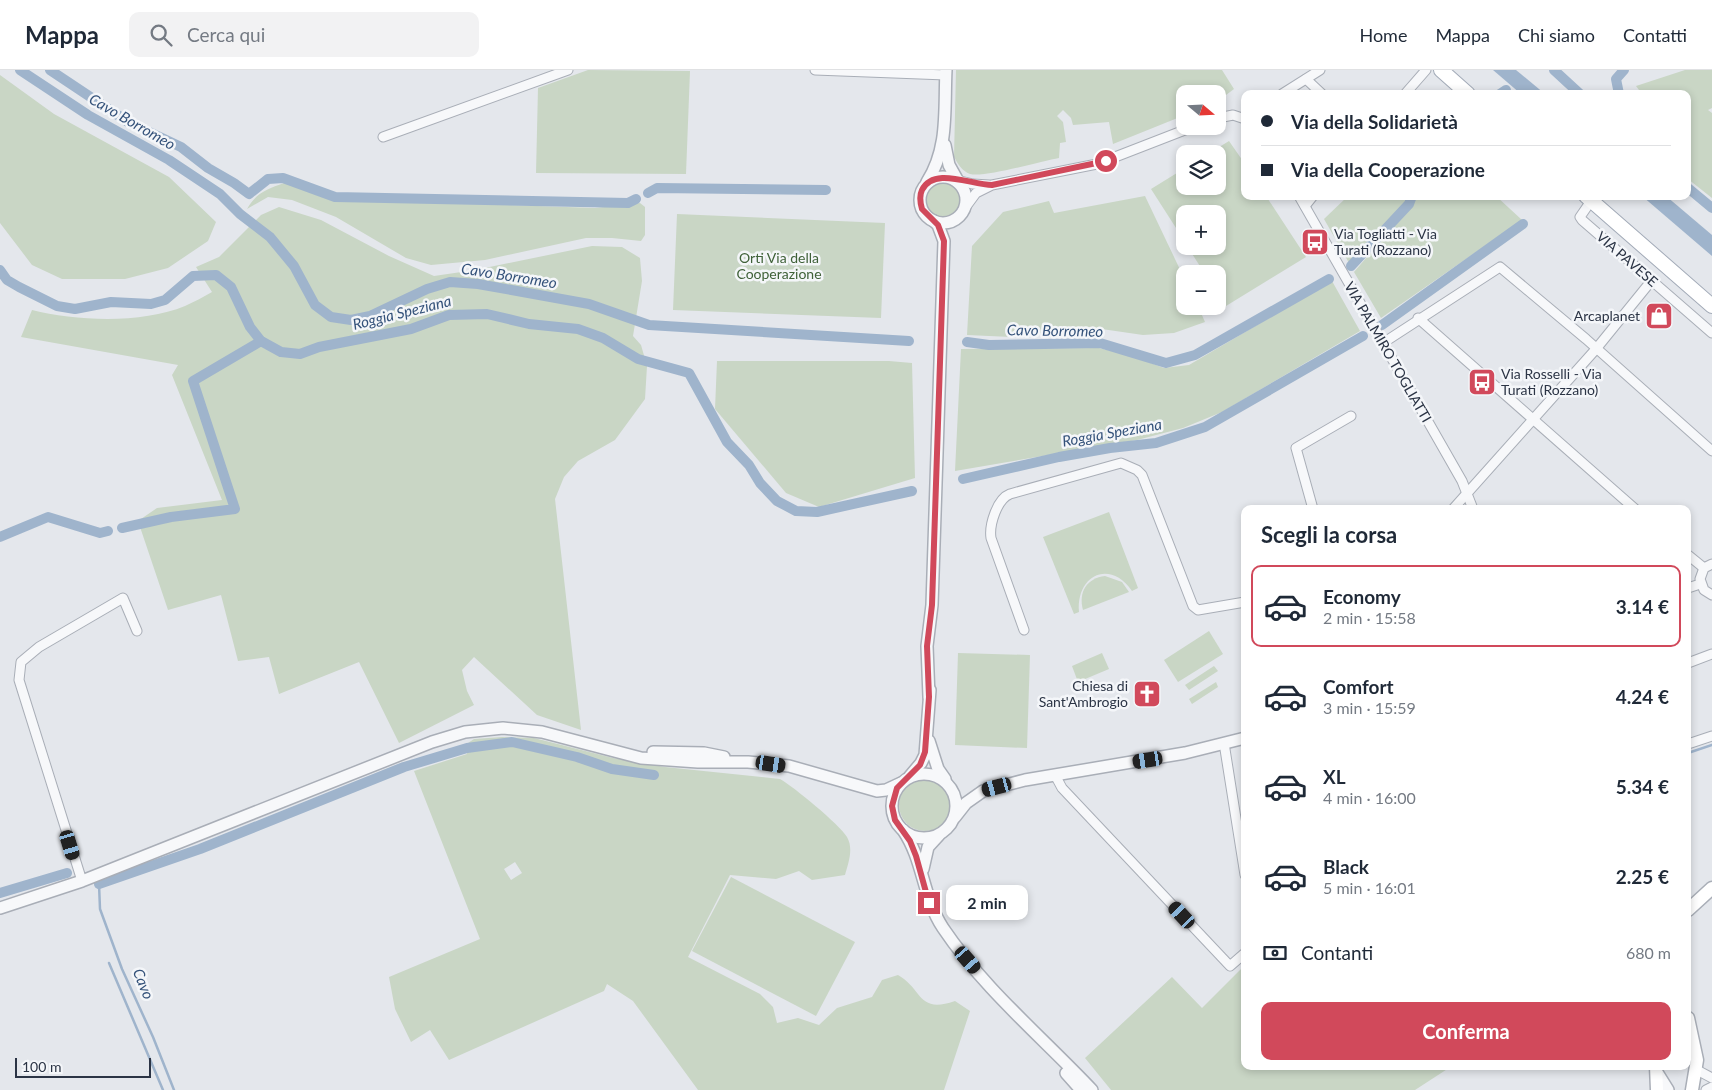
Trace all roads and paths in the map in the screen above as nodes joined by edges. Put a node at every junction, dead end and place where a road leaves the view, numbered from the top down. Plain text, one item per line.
1 (568, 70) edge
2 (815, 70) edge
3 (1320, 70) edge
4 (1426, 70) edge
5 (1441, 70) edge
6 (946, 72) edge
7 (1306, 79) junction
8 (1288, 90) edge
9 (1318, 90) edge
10 (1408, 90) edge
11 (1464, 90) edge
12 (1226, 116) edge
13 (1241, 117) edge
14 (1176, 133) edge
15 (383, 136) dead end
16 (944, 138) junction
17 (955, 181) junction
18 (992, 185) junction
19 (924, 188) junction
20 (1301, 200) edge
21 (1310, 200) edge
22 (1587, 200) edge
23 (1590, 200) edge
24 (1305, 206) junction
25 (959, 215) junction
26 (934, 221) junction
27 (944, 241) junction
28 (1652, 280) junction
29 (1712, 306) edge
30 (1418, 318) junction
31 (1712, 334) edge
32 (1383, 343) junction
33 (1596, 348) junction
34 (1351, 416) dead end
35 (1533, 419) junction
36 (1712, 451) edge
37 (1467, 494) junction
38 (1312, 505) edge
39 (1457, 505) edge
40 (1471, 505) edge
41 (1630, 505) edge
42 (1691, 556) edge
43 (1708, 566) edge
44 (1700, 584) junction
45 (1691, 587) edge
46 (1712, 595) edge
47 (1241, 603) edge
48 (1024, 630) dead end
49 (137, 631) dead end
50 (1712, 654) edge
51 (1691, 661) edge
52 (1712, 736) edge
53 (928, 737) junction
54 (1241, 739) edge
55 (1224, 743) junction
56 (1691, 743) edge
57 (1055, 775) junction
58 (905, 780) junction
59 (947, 783) junction
60 (870, 790) junction
61 (979, 793) junction
62 (893, 812) junction
63 (955, 817) junction
64 (903, 830) junction
65 (940, 834) junction
66 (1241, 850) edge
67 (922, 876) junction
68 (82, 881) junction
69 (1712, 887) edge
70 (1691, 898) edge
71 (1691, 907) edge
72 (0, 908) edge
73 (1241, 956) edge
74 (1691, 1032) edge
75 (1042, 1042) junction
76 (1657, 1070) edge
77 (1697, 1070) junction
78 (1712, 1078) edge
79 (1712, 1087) edge
80 (1081, 1090) edge
81 (1092, 1090) edge
82 (1657, 1090) edge
83 (1668, 1090) edge
84 (1692, 1090) edge
85 (1706, 1090) edge

1 - 15 street
2 - 6 street
3 - 7 street
4 - 10 street
5 - 11 main road
6 - 16 street
7 - 8 street
7 - 9 street
12 - 13 street
14 - 18 street
16 - 17 street
16 - 19 street
17 - 18 street
17 - 19 street
17 - 25 street
18 - 25 street
19 - 26 street
20 - 24 street, VIA PALMIRO TOGLIATTI
21 - 24 street
22 - 28 street, VIA PAVESE
23 - 29 main road
24 - 32 street, VIA PALMIRO TOGLIATTI
25 - 26 street
25 - 27 street
26 - 27 street
27 - 53 street
28 - 31 street, VIA PAVESE
28 - 33 street
30 - 32 street
30 - 33 street
30 - 35 street
32 - 37 street, VIA PALMIRO TOGLIATTI
33 - 35 street
33 - 36 street
34 - 38 street
35 - 37 street
35 - 41 street
37 - 39 street
37 - 40 street, VIA PALMIRO TOGLIATTI
42 - 43 street
43 - 44 street
44 - 45 street
44 - 46 street
47 - 48 street
49 - 68 street
50 - 51 street
52 - 56 street
53 - 58 street
53 - 59 street
54 - 55 street
55 - 57 street
55 - 66 street
57 - 61 street
57 - 73 street
58 - 59 street
58 - 60 street
58 - 62 street
59 - 61 street
59 - 63 street
60 - 62 street
60 - 68 street
61 - 63 street
62 - 64 street
63 - 65 street
64 - 65 street
64 - 67 street
65 - 67 street
67 - 75 street
68 - 72 street
69 - 70 main road
69 - 71 main road
74 - 77 main road
75 - 80 street
75 - 81 street
76 - 82 main road
76 - 83 street
77 - 78 street
77 - 84 main road
79 - 85 street

